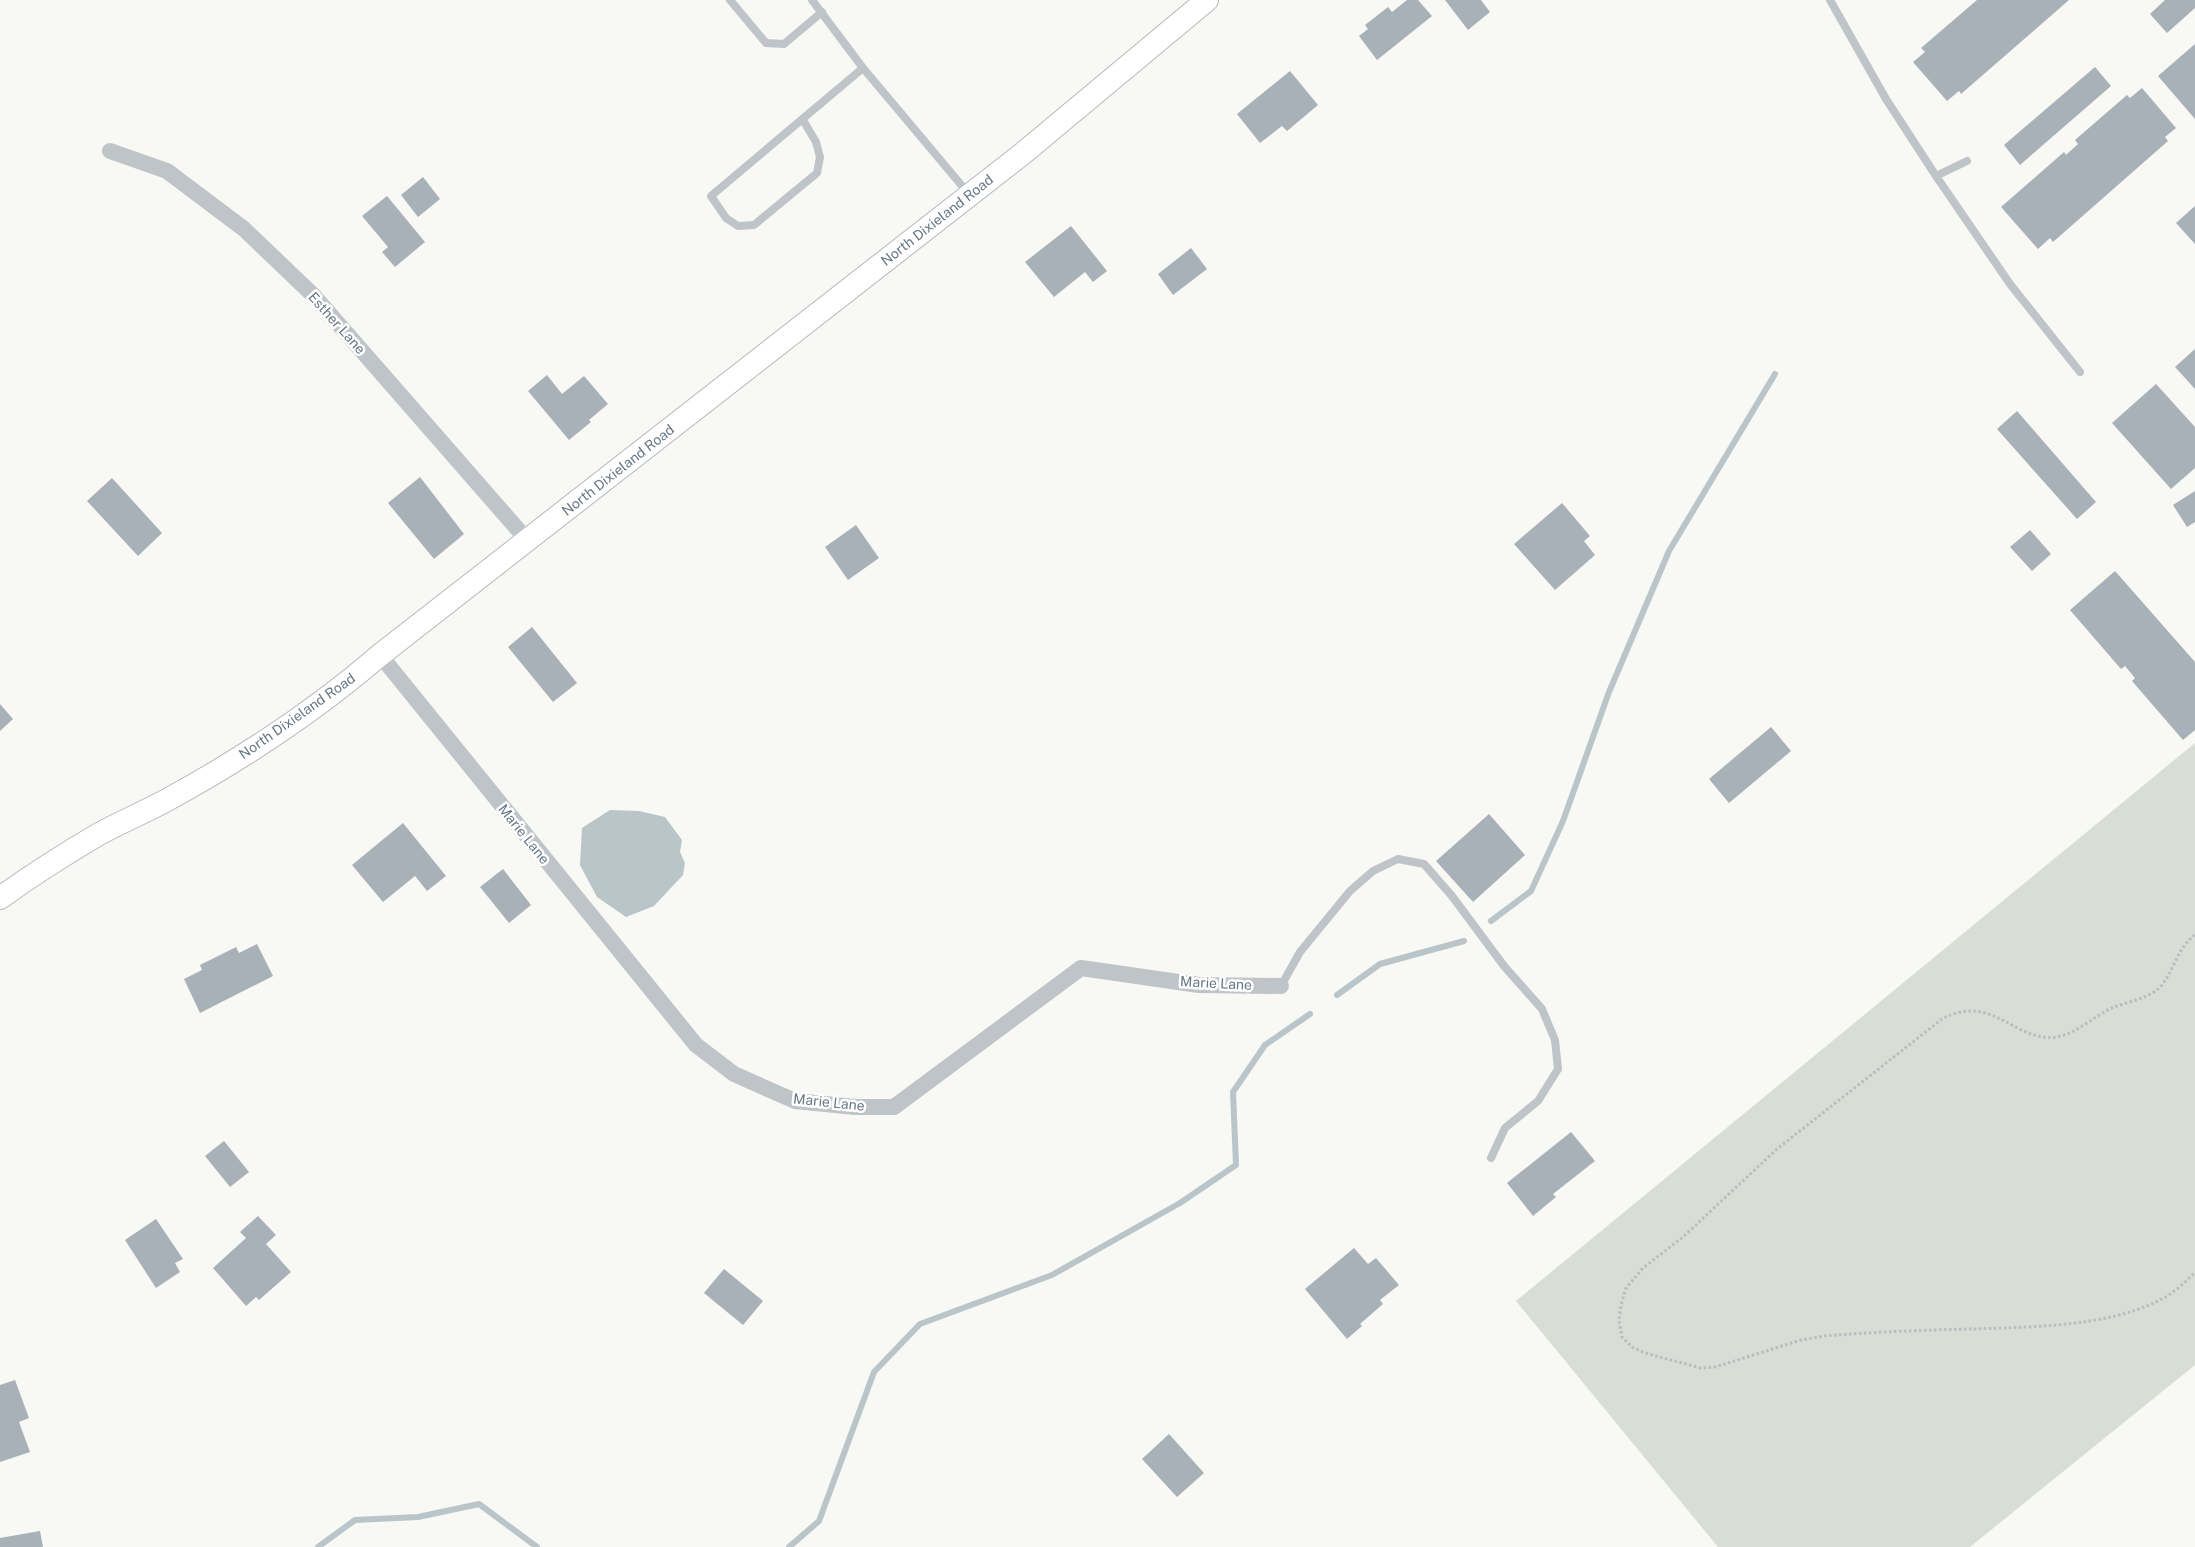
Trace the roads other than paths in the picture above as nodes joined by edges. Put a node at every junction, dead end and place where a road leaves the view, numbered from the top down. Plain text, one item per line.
1 (730, 0) edge
2 (812, 0) edge
3 (1207, 0) edge
4 (1830, 0) edge
5 (822, 12) junction
6 (863, 68) junction
7 (802, 120) junction
8 (110, 150) dead end
9 (1967, 161) dead end
10 (1936, 176) junction
11 (970, 195) junction
12 (2080, 372) dead end
13 (528, 540) junction
14 (380, 655) junction
15 (0, 898) edge
16 (1281, 986) joint
17 (1492, 1158) dead end

1 - 5 lane
2 - 5 lane
3 - 11 street, North Dixieland Road
4 - 10 lane
5 - 6 lane
6 - 7 lane
6 - 11 lane
7 - 7 lane
8 - 13 street, Esther Lane
9 - 10 lane
10 - 12 lane
11 - 13 street, North Dixieland Road
13 - 14 street, North Dixieland Road
14 - 15 street, North Dixieland Road
14 - 16 street, Marie Lane
16 - 17 lane

